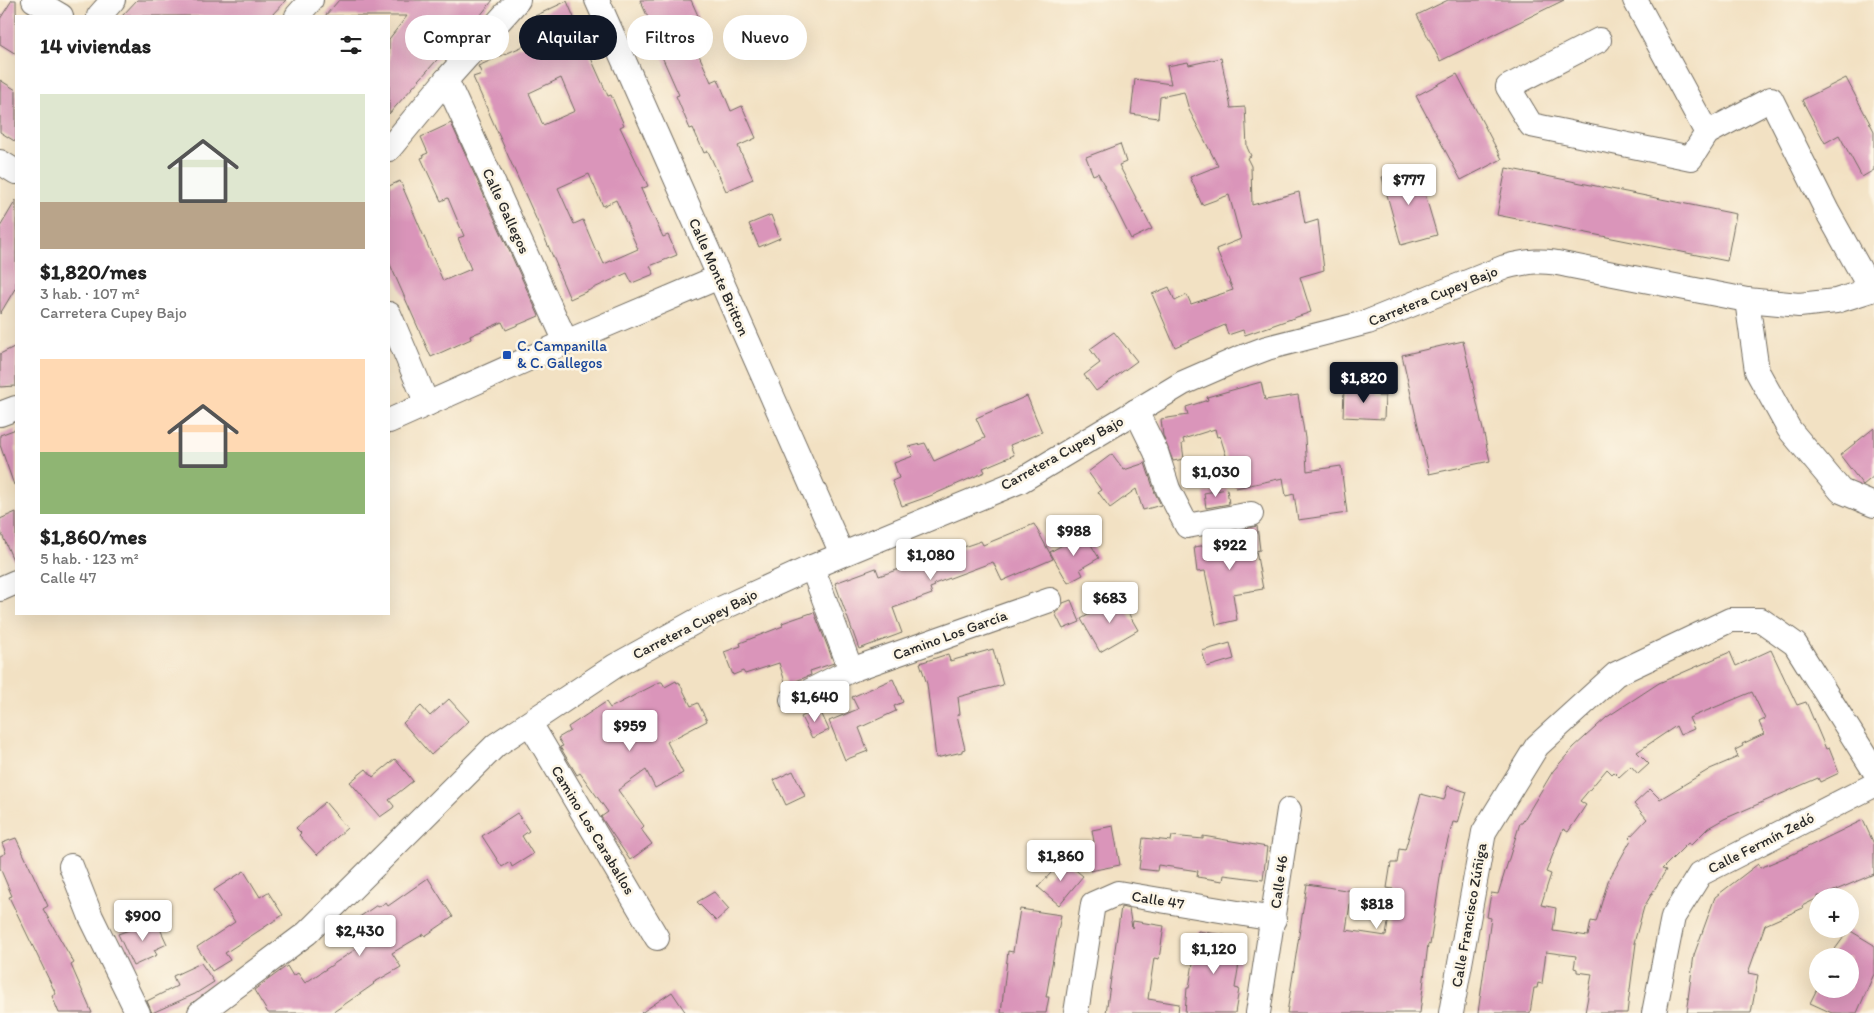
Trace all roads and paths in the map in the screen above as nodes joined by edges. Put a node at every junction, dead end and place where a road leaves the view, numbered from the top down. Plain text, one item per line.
1 (34, 0) edge
2 (113, 0) edge
3 (311, 0) edge
4 (518, 0) edge
5 (597, 0) edge
6 (1636, 0) edge
7 (59, 15) edge
8 (100, 15) edge
9 (297, 15) edge
10 (1599, 40) dead end
11 (446, 80) junction
12 (1707, 133) junction
13 (390, 148) edge
14 (718, 277) junction
15 (1873, 289) edge
16 (1747, 300) junction
17 (390, 316) edge
18 (566, 342) junction
19 (427, 404) junction
20 (15, 408) edge
21 (1136, 411) junction
22 (0, 414) edge
23 (390, 421) edge
24 (1873, 503) edge
25 (1251, 514) dead end
26 (842, 554) junction
27 (812, 567) junction
28 (15, 582) edge
29 (0, 589) edge
30 (1050, 600) dead end
31 (851, 670) junction
32 (792, 700) dead end
33 (530, 723) junction
34 (1874, 770) edge
35 (1874, 785) edge
36 (1289, 810) dead end
37 (71, 866) dead end
38 (1274, 919) junction
39 (657, 938) dead end
40 (138, 1013) edge
41 (200, 1013) edge
42 (1076, 1013) edge
43 (1258, 1013) edge
44 (1451, 1013) edge
45 (1654, 1013) edge

1 - 7 street
2 - 8 street
3 - 9 street
4 - 11 street
5 - 14 street, Calle Monte Britton
6 - 12 street
10 - 12 street
11 - 13 street
11 - 18 street, Calle Gallegos
12 - 15 street
14 - 18 street
14 - 26 street, Calle Monte Britton
15 - 16 street, Carretera Cupey Bajo
16 - 21 street, Carretera Cupey Bajo
16 - 24 street
17 - 19 street
18 - 19 street
19 - 23 street
20 - 22 street
21 - 25 street
21 - 26 street, Carretera Cupey Bajo
26 - 27 street, Carretera Cupey Bajo
27 - 31 street
27 - 33 street, Carretera Cupey Bajo
28 - 29 street
30 - 31 street, Camino Los García
31 - 32 street, Camino Los García
33 - 39 street, Camino Los Caraballos
33 - 41 street, Carretera Cupey Bajo
34 - 44 street, Calle Francisco Zúñiga
35 - 45 street, Calle Fermín Zedó
36 - 38 street, Calle 46
37 - 40 street
38 - 42 street, Calle 47
38 - 43 street, Calle 46

